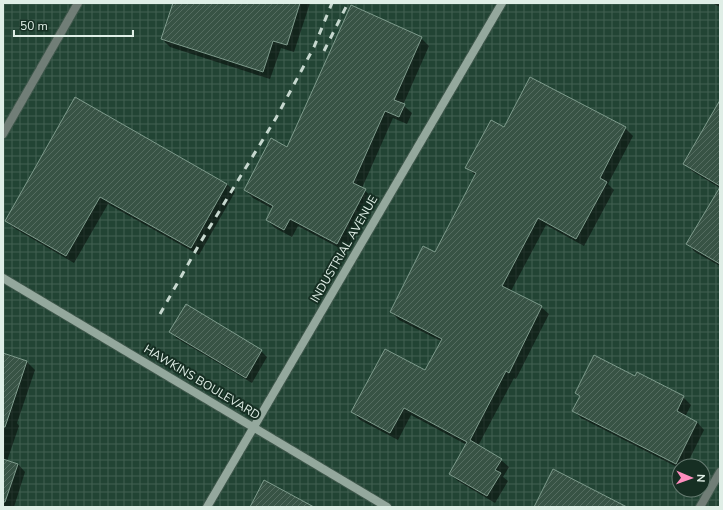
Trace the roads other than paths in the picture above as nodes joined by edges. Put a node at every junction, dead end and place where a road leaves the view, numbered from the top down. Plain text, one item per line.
1 (78, 3) edge
2 (502, 3) edge
3 (3, 134) edge
4 (3, 278) edge
5 (254, 427) junction
6 (720, 472) edge
7 (207, 507) edge
8 (387, 507) edge
9 (700, 507) edge

1 - 3 street
2 - 5 street, INDUSTRIAL AVENUE
4 - 5 street, HAWKINS BOULEVARD
5 - 7 street, INDUSTRIAL AVENUE
5 - 8 street, HAWKINS BOULEVARD
6 - 9 street

